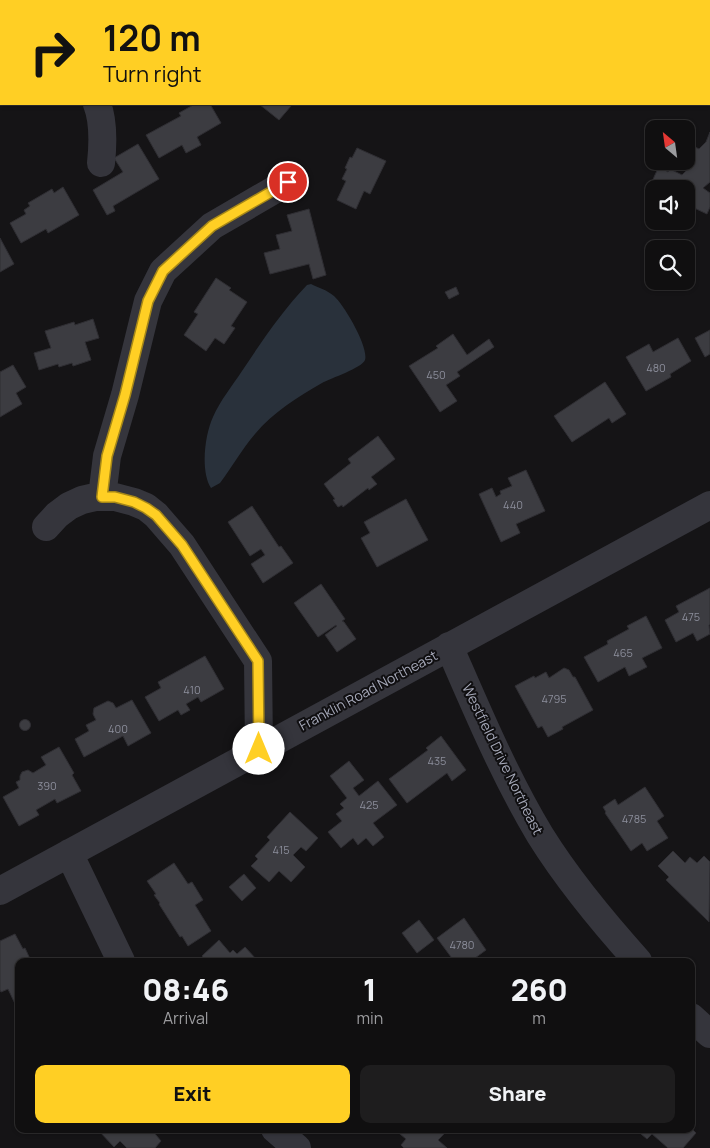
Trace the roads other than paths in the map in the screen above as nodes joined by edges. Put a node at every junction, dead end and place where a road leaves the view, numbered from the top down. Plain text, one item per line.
1 (98, 105) edge
2 (101, 163) dead end
3 (288, 182) dead end
4 (102, 497) junction
5 (710, 504) edge
6 (46, 527) dead end
7 (450, 646) junction
8 (259, 749) junction
9 (69, 853) junction
10 (0, 891) edge
11 (120, 958) edge
12 (635, 958) edge
13 (695, 1021) edge
14 (710, 1034) edge
15 (279, 1133) edge
16 (296, 1148) edge

1 - 2 street
3 - 4 street
4 - 6 street
4 - 8 street
5 - 7 street, Franklin Road Northeast
7 - 8 street, Franklin Road Northeast
7 - 12 street, Westfield Drive Northeast
8 - 9 street, Franklin Road Northeast
9 - 10 street, Franklin Road Northeast
9 - 11 street
13 - 14 street
15 - 16 street

